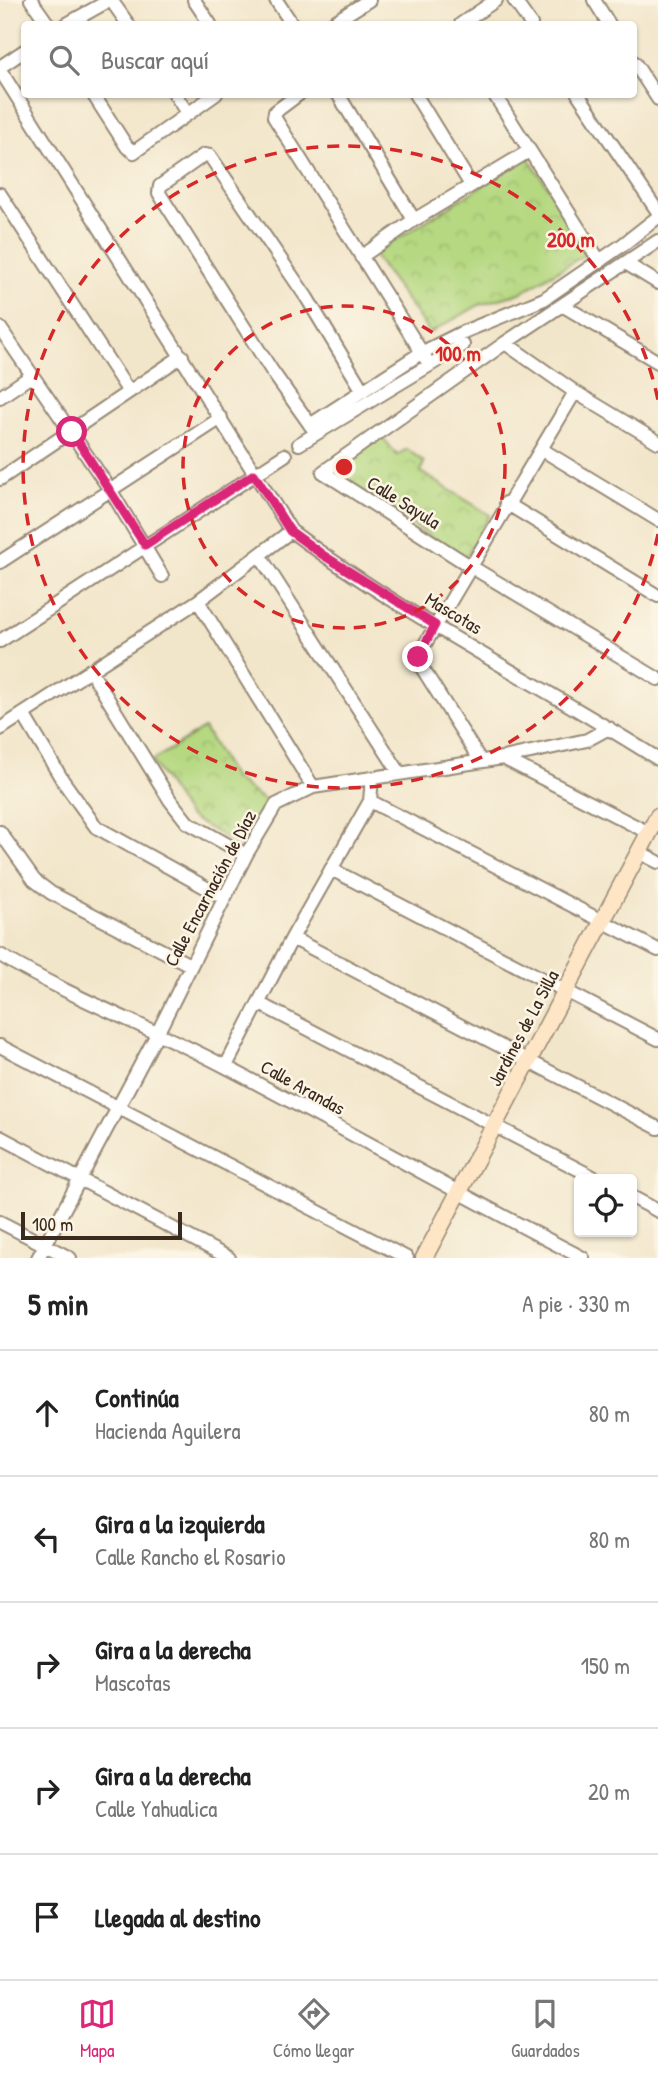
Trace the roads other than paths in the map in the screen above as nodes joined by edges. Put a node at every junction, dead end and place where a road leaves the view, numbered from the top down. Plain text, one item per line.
1 (31, 0) edge
2 (111, 0) edge
3 (194, 0) edge
4 (276, 0) edge
5 (369, 0) edge
6 (496, 0) edge
7 (514, 0) edge
8 (594, 0) edge
9 (46, 21) edge
10 (72, 21) edge
11 (126, 21) edge
12 (208, 21) edge
13 (290, 21) edge
14 (336, 21) edge
15 (465, 21) edge
16 (529, 21) edge
17 (607, 21) edge
18 (21, 53) edge
19 (637, 67) edge
20 (0, 69) edge
21 (96, 98) edge
22 (178, 98) edge
23 (210, 98) edge
24 (294, 98) edge
25 (340, 98) edge
26 (417, 98) edge
27 (496, 98) edge
28 (581, 98) edge
29 (658, 99) edge
30 (187, 113) junction
31 (529, 151) junction
32 (471, 185) junction
33 (0, 194) edge
34 (658, 214) edge
35 (414, 220) junction
36 (658, 241) edge
37 (361, 257) junction
38 (600, 262) junction
39 (627, 264) junction
40 (658, 283) edge
41 (562, 305) junction
42 (0, 328) edge
43 (505, 343) junction
44 (463, 345) dead end
45 (182, 356) junction
46 (425, 359) junction
47 (658, 362) edge
48 (31, 376) junction
49 (363, 391) junction
50 (129, 392) junction
51 (575, 392) junction
52 (0, 397) edge
53 (221, 418) junction
54 (313, 429) junction
55 (72, 432) junction
56 (658, 442) edge
57 (299, 444) dead end
58 (541, 449) junction
59 (285, 455) dead end
60 (254, 474) junction
61 (0, 479) edge
62 (111, 491) junction
63 (506, 503) junction
64 (658, 520) edge
65 (290, 531) junction
66 (145, 545) junction
67 (260, 556) junction
68 (0, 562) edge
69 (470, 566) junction
70 (162, 576) dead end
71 (658, 596) edge
72 (198, 601) junction
73 (435, 625) junction
74 (0, 641) edge
75 (90, 670) junction
76 (658, 679) edge
77 (23, 714) junction
78 (608, 728) junction
79 (0, 729) edge
80 (503, 758) junction
81 (658, 759) edge
82 (480, 760) junction
83 (399, 772) junction
84 (372, 778) junction
85 (313, 787) junction
86 (370, 801) junction
87 (658, 817) edge
88 (0, 832) edge
89 (649, 833) junction
90 (639, 852) junction
91 (246, 855) junction
92 (658, 862) edge
93 (331, 869) junction
94 (223, 897) junction
95 (603, 920) junction
96 (292, 938) junction
97 (658, 950) edge
98 (0, 955) edge
99 (190, 965) junction
100 (566, 992) junction
101 (260, 1004) junction
102 (157, 1034) junction
103 (658, 1039) edge
104 (0, 1046) edge
105 (530, 1062) junction
106 (226, 1066) junction
107 (118, 1108) junction
108 (494, 1126) junction
109 (658, 1128) edge
110 (0, 1137) edge
111 (587, 1174) edge
112 (79, 1181) junction
113 (457, 1194) junction
114 (637, 1200) edge
115 (658, 1211) edge
116 (0, 1222) edge
117 (45, 1244) junction
118 (38, 1258) edge
119 (70, 1258) edge
120 (229, 1258) edge
121 (407, 1258) edge
122 (424, 1258) edge
123 (583, 1258) edge

1 - 9 street
2 - 10 street
2 - 11 street
3 - 12 street
4 - 13 street
5 - 14 street
6 - 15 street
7 - 16 street
8 - 17 street
18 - 20 street
19 - 29 street
20 - 45 street, Mascotas
21 - 30 street
22 - 30 street
23 - 30 street
24 - 37 street
25 - 35 street
26 - 32 street
27 - 31 street
28 - 34 street
31 - 32 street
31 - 38 street
32 - 35 street
33 - 50 street
34 - 38 street
35 - 37 street
36 - 39 street
37 - 46 street
38 - 46 street
39 - 40 street
39 - 41 street
41 - 43 street
41 - 47 street
42 - 48 street
43 - 51 street
43 - 69 street, Calle Sayula
44 - 46 street
45 - 50 street
45 - 53 street, Mascotas
46 - 49 street
46 - 54 street
48 - 52 street
48 - 55 street
49 - 54 street
49 - 54 street
50 - 55 street
51 - 56 street
51 - 58 street
53 - 60 street, Mascotas
53 - 62 street
54 - 57 street
55 - 61 street
55 - 62 street
58 - 63 street
58 - 64 street
59 - 60 street
60 - 65 street, Mascotas
60 - 66 street
62 - 66 street
62 - 68 street
63 - 69 street
63 - 71 street
65 - 67 street
65 - 73 street, Mascotas
66 - 70 street
66 - 74 street
67 - 72 street
67 - 83 street
69 - 73 street
69 - 76 street, Calle Sayula
72 - 75 street
72 - 85 street
73 - 78 street, Mascotas
73 - 82 street
75 - 77 street
75 - 91 street
77 - 79 street
77 - 94 street
78 - 80 street, Calle Encarnación de Díaz
78 - 81 street, Mascotas
80 - 82 street, Calle Encarnación de Díaz
80 - 89 street
82 - 83 street, Calle Encarnación de Díaz
83 - 84 street, Calle Encarnación de Díaz
84 - 85 street, Calle Encarnación de Díaz
84 - 86 street
85 - 91 street, Calle Encarnación de Díaz
86 - 93 street
86 - 95 street
87 - 89 street, Jardines de La Silla
88 - 99 street
89 - 90 street, Jardines de La Silla
90 - 92 street
90 - 95 street, Jardines de La Silla
91 - 94 street, Calle Encarnación de Díaz
93 - 96 street
93 - 100 street
94 - 99 street, Calle Encarnación de Díaz
95 - 97 street
95 - 100 street, Jardines de La Silla
96 - 101 street
96 - 105 street
98 - 102 street, Calle Arandas
99 - 102 street, Calle Encarnación de Díaz
100 - 103 street
100 - 105 street, Jardines de La Silla
101 - 106 street
101 - 108 street
102 - 106 street, Calle Arandas
102 - 107 street, Calle Encarnación de Díaz
104 - 107 street
105 - 108 street, Jardines de La Silla
105 - 109 street
106 - 113 street, Calle Arandas
107 - 112 street, Calle Encarnación de Díaz
107 - 121 street
108 - 111 street
108 - 113 street, Jardines de La Silla
110 - 112 street
112 - 117 street, Calle Encarnación de Díaz
112 - 120 street
113 - 122 street, Jardines de La Silla
113 - 123 street, Calle Arandas
114 - 115 street
116 - 117 street
117 - 118 street, Calle Encarnación de Díaz
117 - 119 street

